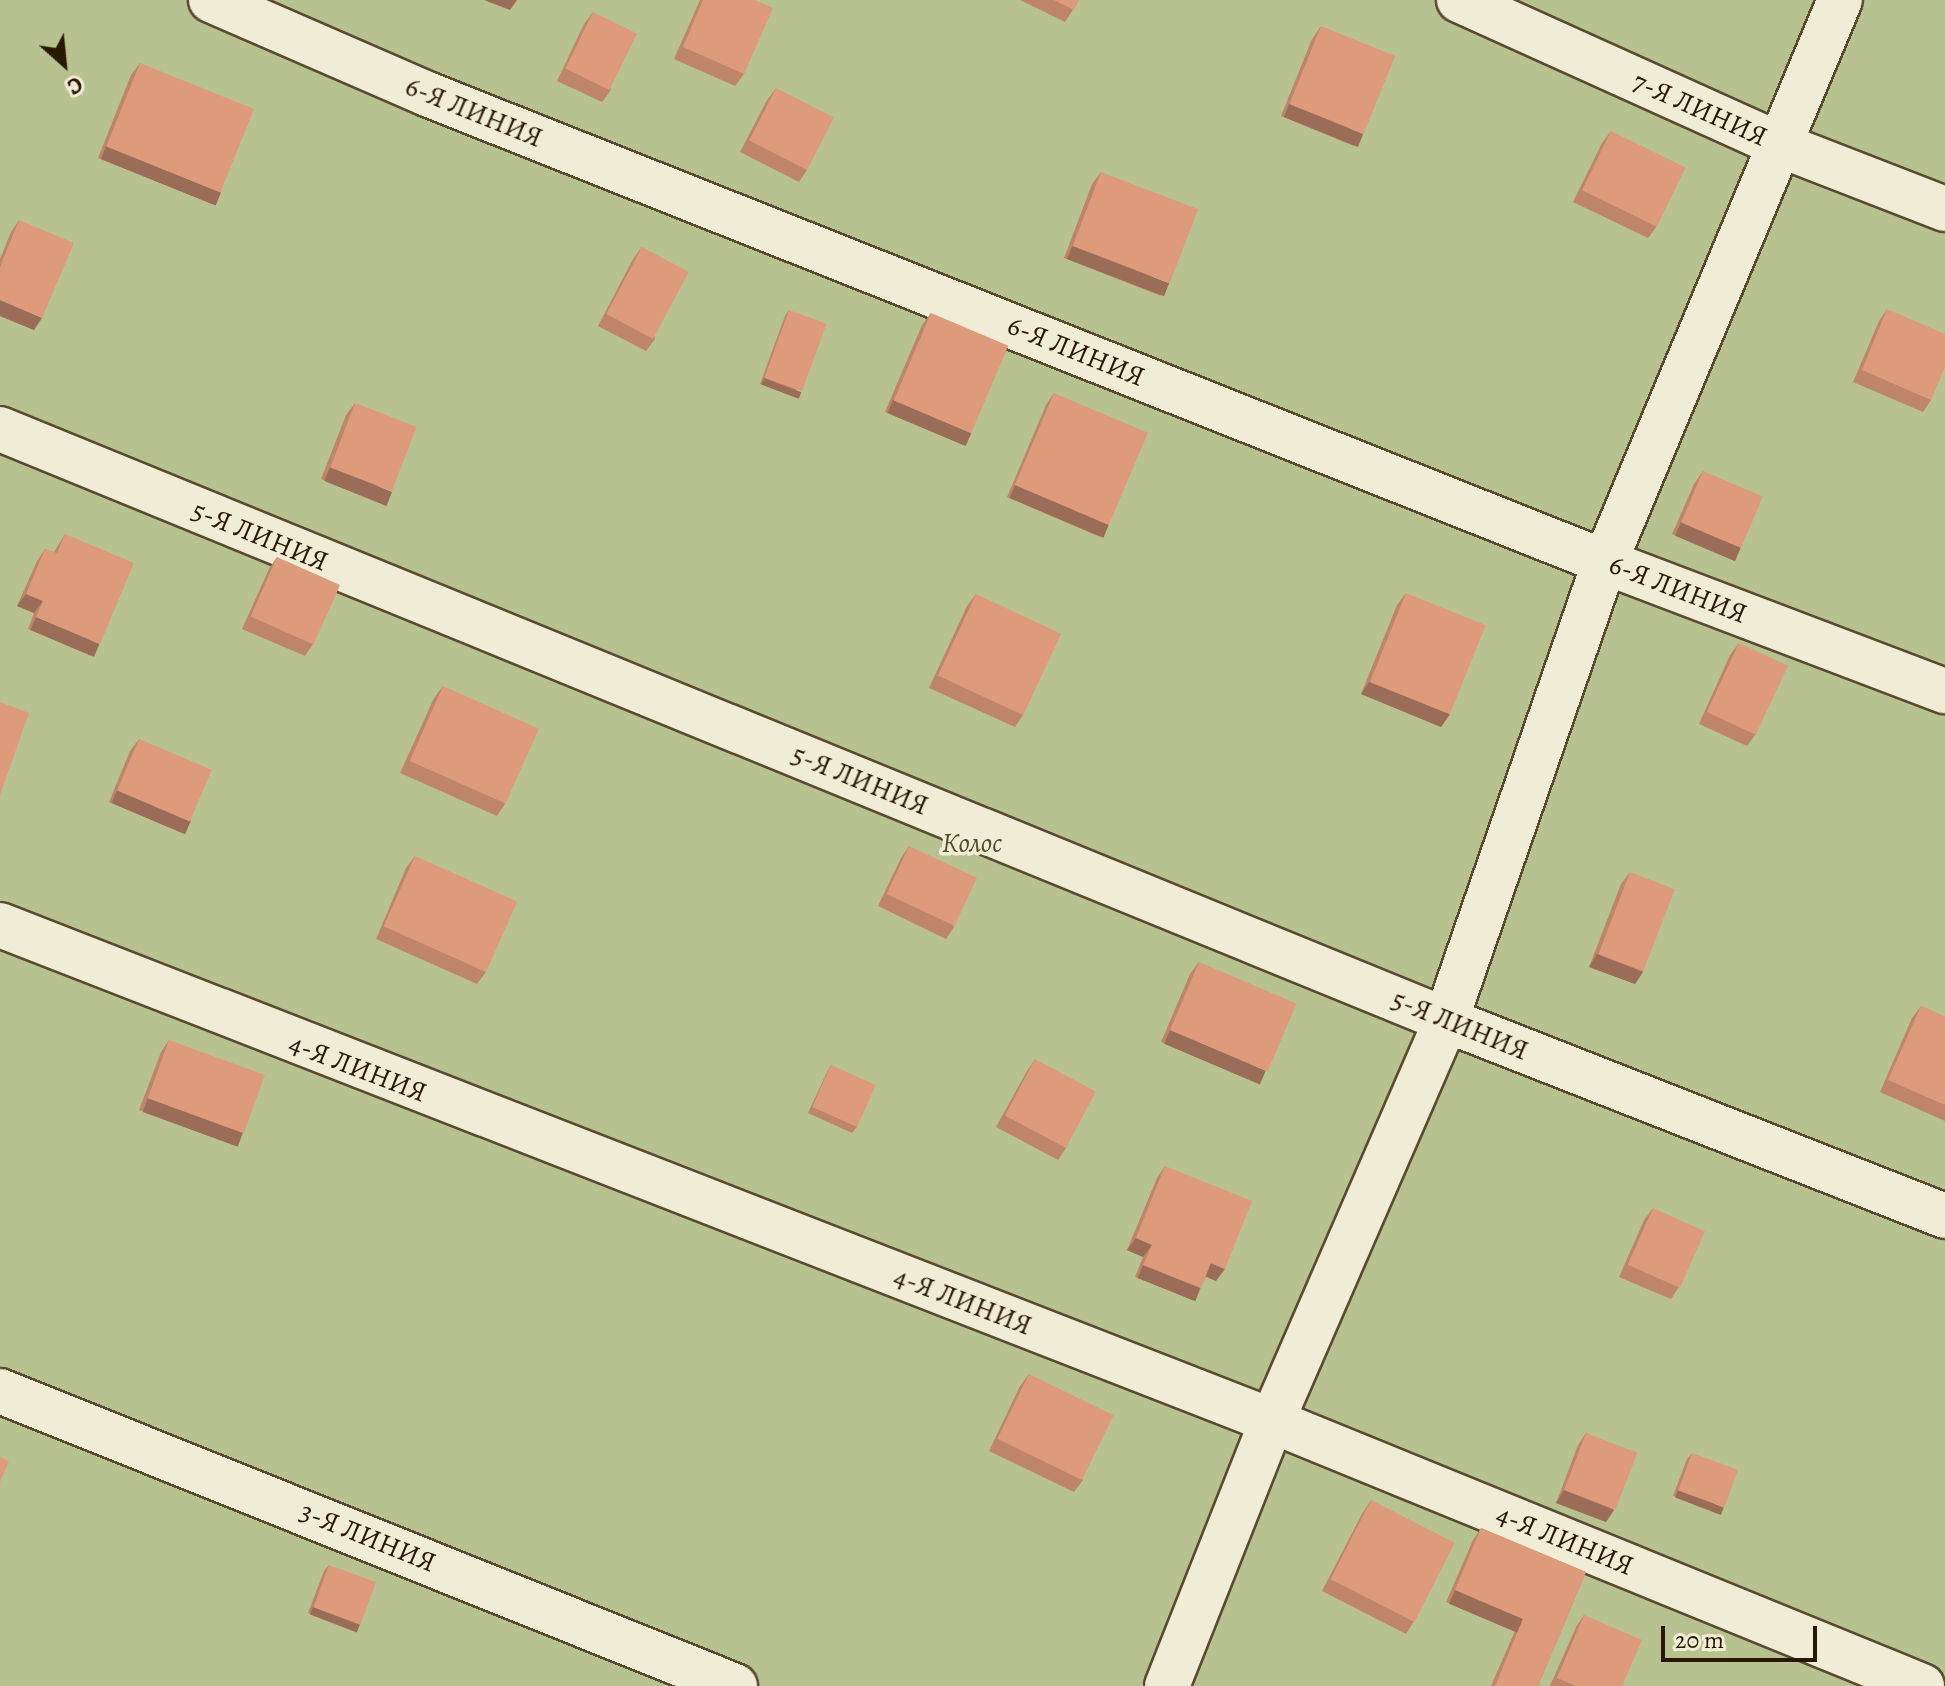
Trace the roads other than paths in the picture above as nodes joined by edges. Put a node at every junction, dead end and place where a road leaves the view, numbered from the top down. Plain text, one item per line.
1 (211, 0) edge
2 (1459, 0) edge
3 (1840, 0) edge
4 (1780, 145) junction
5 (1945, 209) edge
6 (0, 429) edge
7 (1605, 562) junction
8 (1945, 691) edge
9 (0, 925) edge
10 (1446, 1020) junction
11 (1945, 1216) edge
12 (0, 1391) edge
13 (1272, 1421) junction
14 (735, 1686) edge
15 (1167, 1686) edge
16 (1922, 1686) edge

1 - 7 lane, 6-Я ЛИНИЯ
2 - 4 lane, 7-Я ЛИНИЯ
3 - 4 lane
4 - 5 lane, 7-Я ЛИНИЯ
4 - 7 lane
6 - 10 lane, 5-Я ЛИНИЯ
7 - 8 lane, 6-Я ЛИНИЯ
7 - 10 lane
9 - 13 lane, 4-Я ЛИНИЯ
10 - 11 lane, 5-Я ЛИНИЯ
10 - 13 lane
12 - 14 lane, 3-Я ЛИНИЯ
13 - 15 lane
13 - 16 lane, 4-Я ЛИНИЯ

